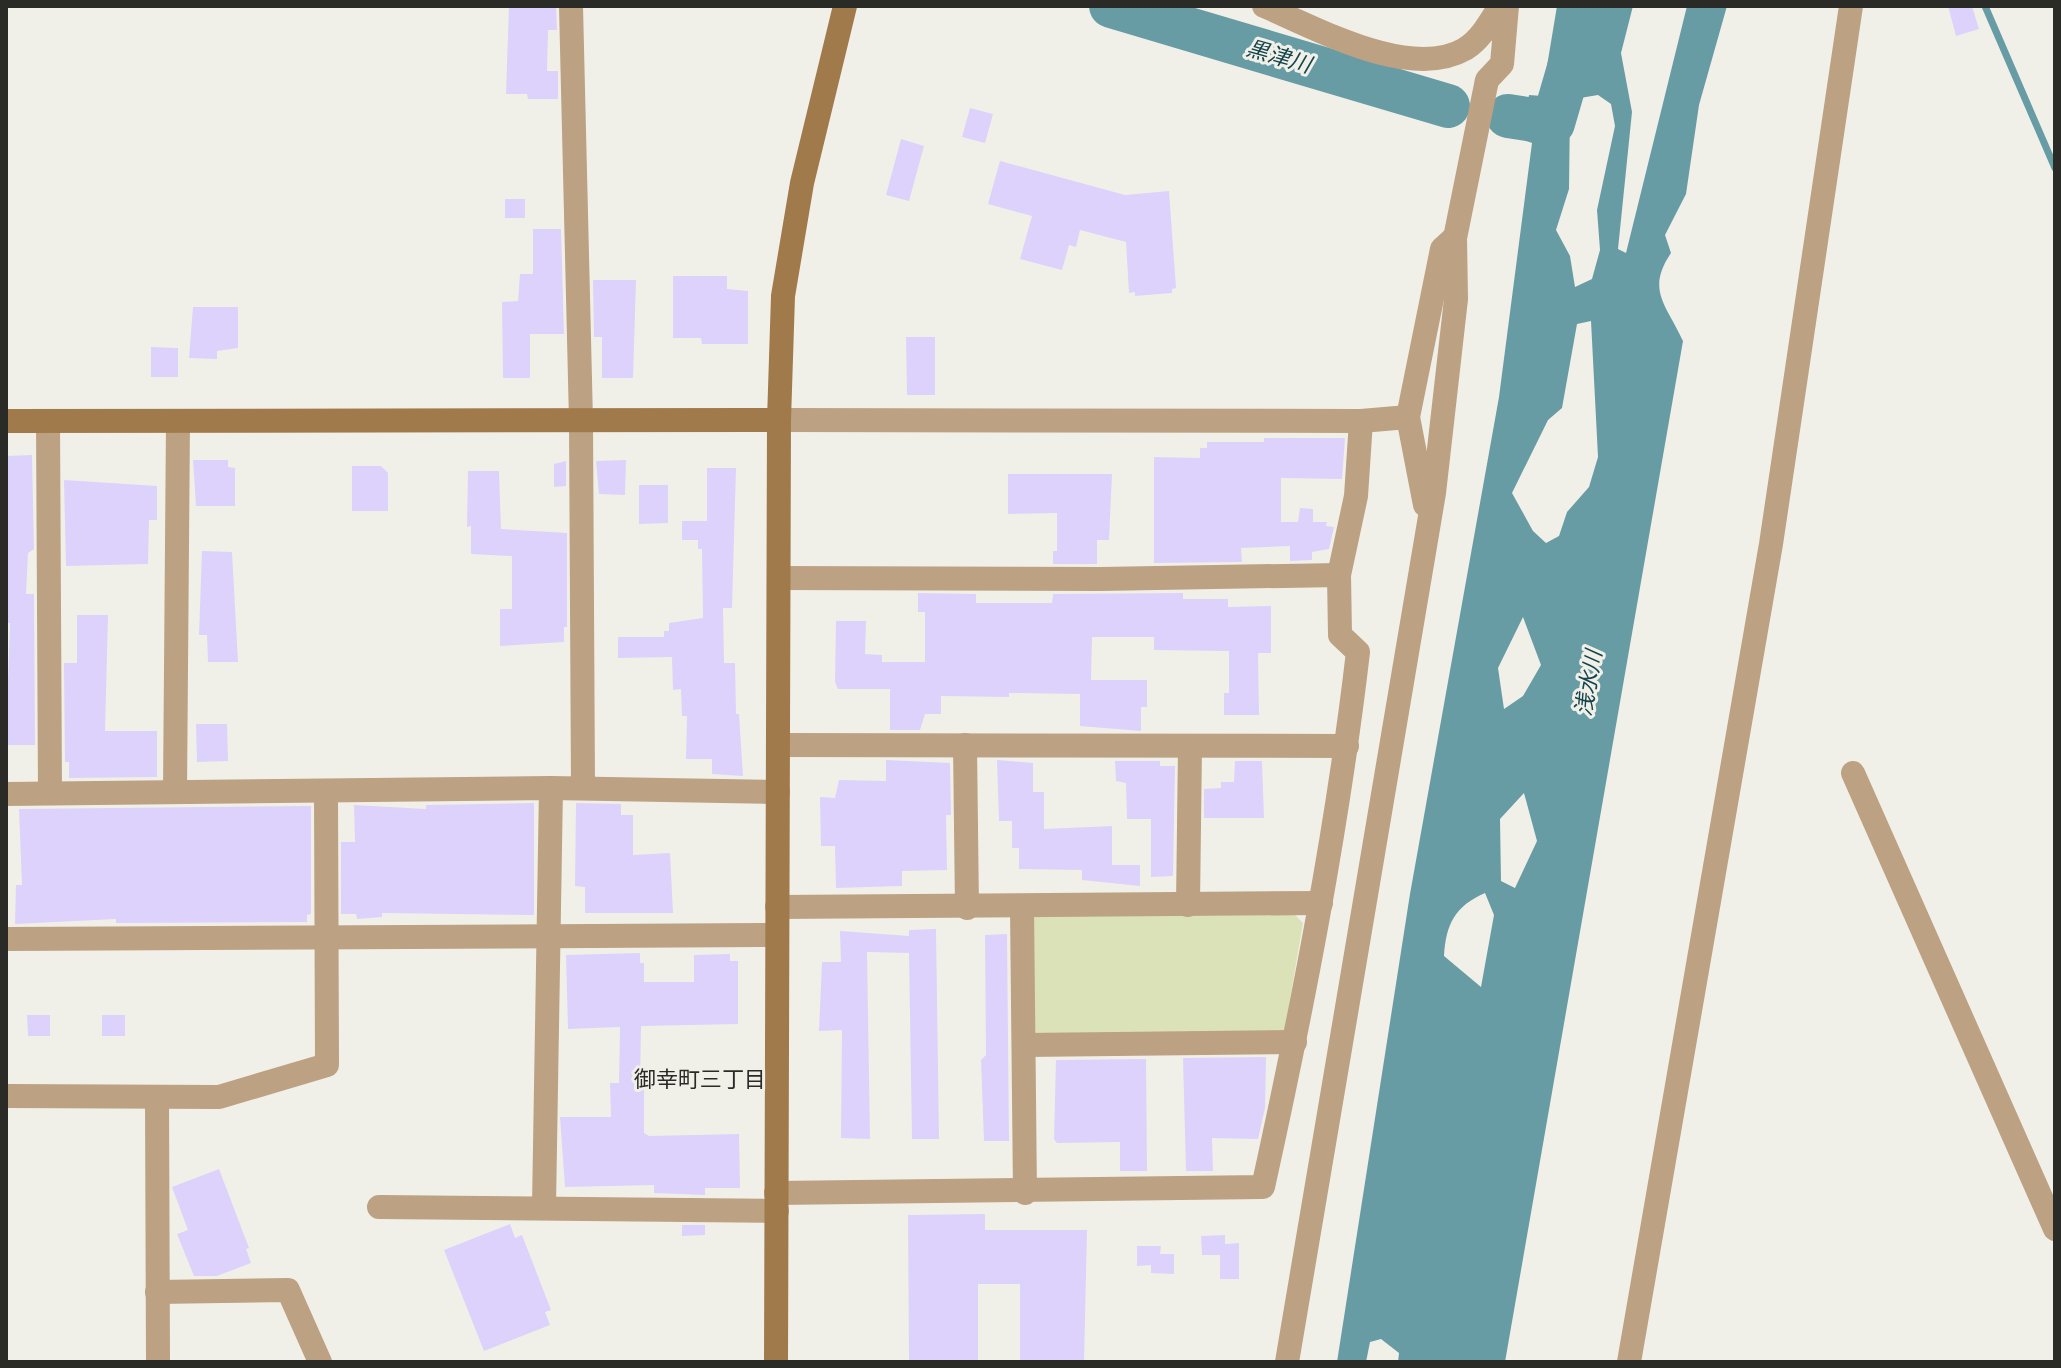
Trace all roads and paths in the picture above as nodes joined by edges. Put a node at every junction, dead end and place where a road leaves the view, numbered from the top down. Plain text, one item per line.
1 (571, 6) edge
2 (845, 6) edge
3 (1264, 6) edge
4 (1500, 6) edge
5 (1507, 6) edge
6 (1851, 6) edge
7 (1455, 238) junction
8 (1408, 417) junction
9 (779, 420) junction
10 (6, 421) edge
11 (48, 421) junction
12 (178, 421) junction
13 (581, 421) junction
14 (1361, 421) junction
15 (1429, 522) junction
16 (1339, 575) junction
17 (779, 578) junction
18 (778, 745) junction
19 (965, 745) junction
20 (1190, 746) junction
21 (1347, 746) junction
22 (1853, 773) dead end
23 (551, 788) junction
24 (583, 788) junction
25 (326, 791) junction
26 (175, 792) junction
27 (778, 792) junction
28 (50, 793) junction
29 (6, 794) edge
30 (1321, 903) junction
31 (1188, 905) junction
32 (777, 907) junction
33 (1022, 907) junction
34 (967, 908) junction
35 (777, 935) junction
36 (328, 938) junction
37 (6, 939) edge
38 (550, 939) junction
39 (1295, 1042) junction
40 (1025, 1045) junction
41 (6, 1096) edge
42 (157, 1097) junction
43 (1025, 1193) junction
44 (776, 1202) junction
45 (544, 1206) junction
46 (379, 1207) dead end
47 (2055, 1229) edge
48 (157, 1292) junction
49 (158, 1362) edge
50 (320, 1362) edge
51 (776, 1362) edge
52 (1287, 1362) edge
53 (1629, 1362) edge

1 - 13 street
2 - 9 street
3 - 4 street
5 - 7 street
6 - 53 street
7 - 8 street
7 - 15 street
8 - 14 street
8 - 15 street
9 - 13 street
9 - 14 street
9 - 17 street
10 - 11 street
11 - 12 street
11 - 28 street
12 - 13 street
12 - 26 street
13 - 24 street
14 - 16 street
15 - 52 street
16 - 17 street
16 - 21 street
17 - 18 street
18 - 19 street
18 - 27 street
19 - 20 street
19 - 34 street
20 - 21 street
20 - 31 street
21 - 30 street
22 - 47 street
23 - 24 street
23 - 25 street
23 - 38 street
24 - 27 street
25 - 26 street
25 - 36 street
26 - 28 street
27 - 32 street
28 - 29 street
30 - 31 street
30 - 39 street
31 - 33 street
32 - 34 street
32 - 35 street
33 - 34 street
33 - 40 street
35 - 38 street
35 - 44 street
36 - 37 street
36 - 38 street
36 - 42 street
38 - 45 street
39 - 40 street
39 - 43 street
40 - 43 street
41 - 42 street
42 - 48 street
43 - 44 street
44 - 45 street
44 - 51 street
45 - 46 street
48 - 49 street
48 - 50 street

